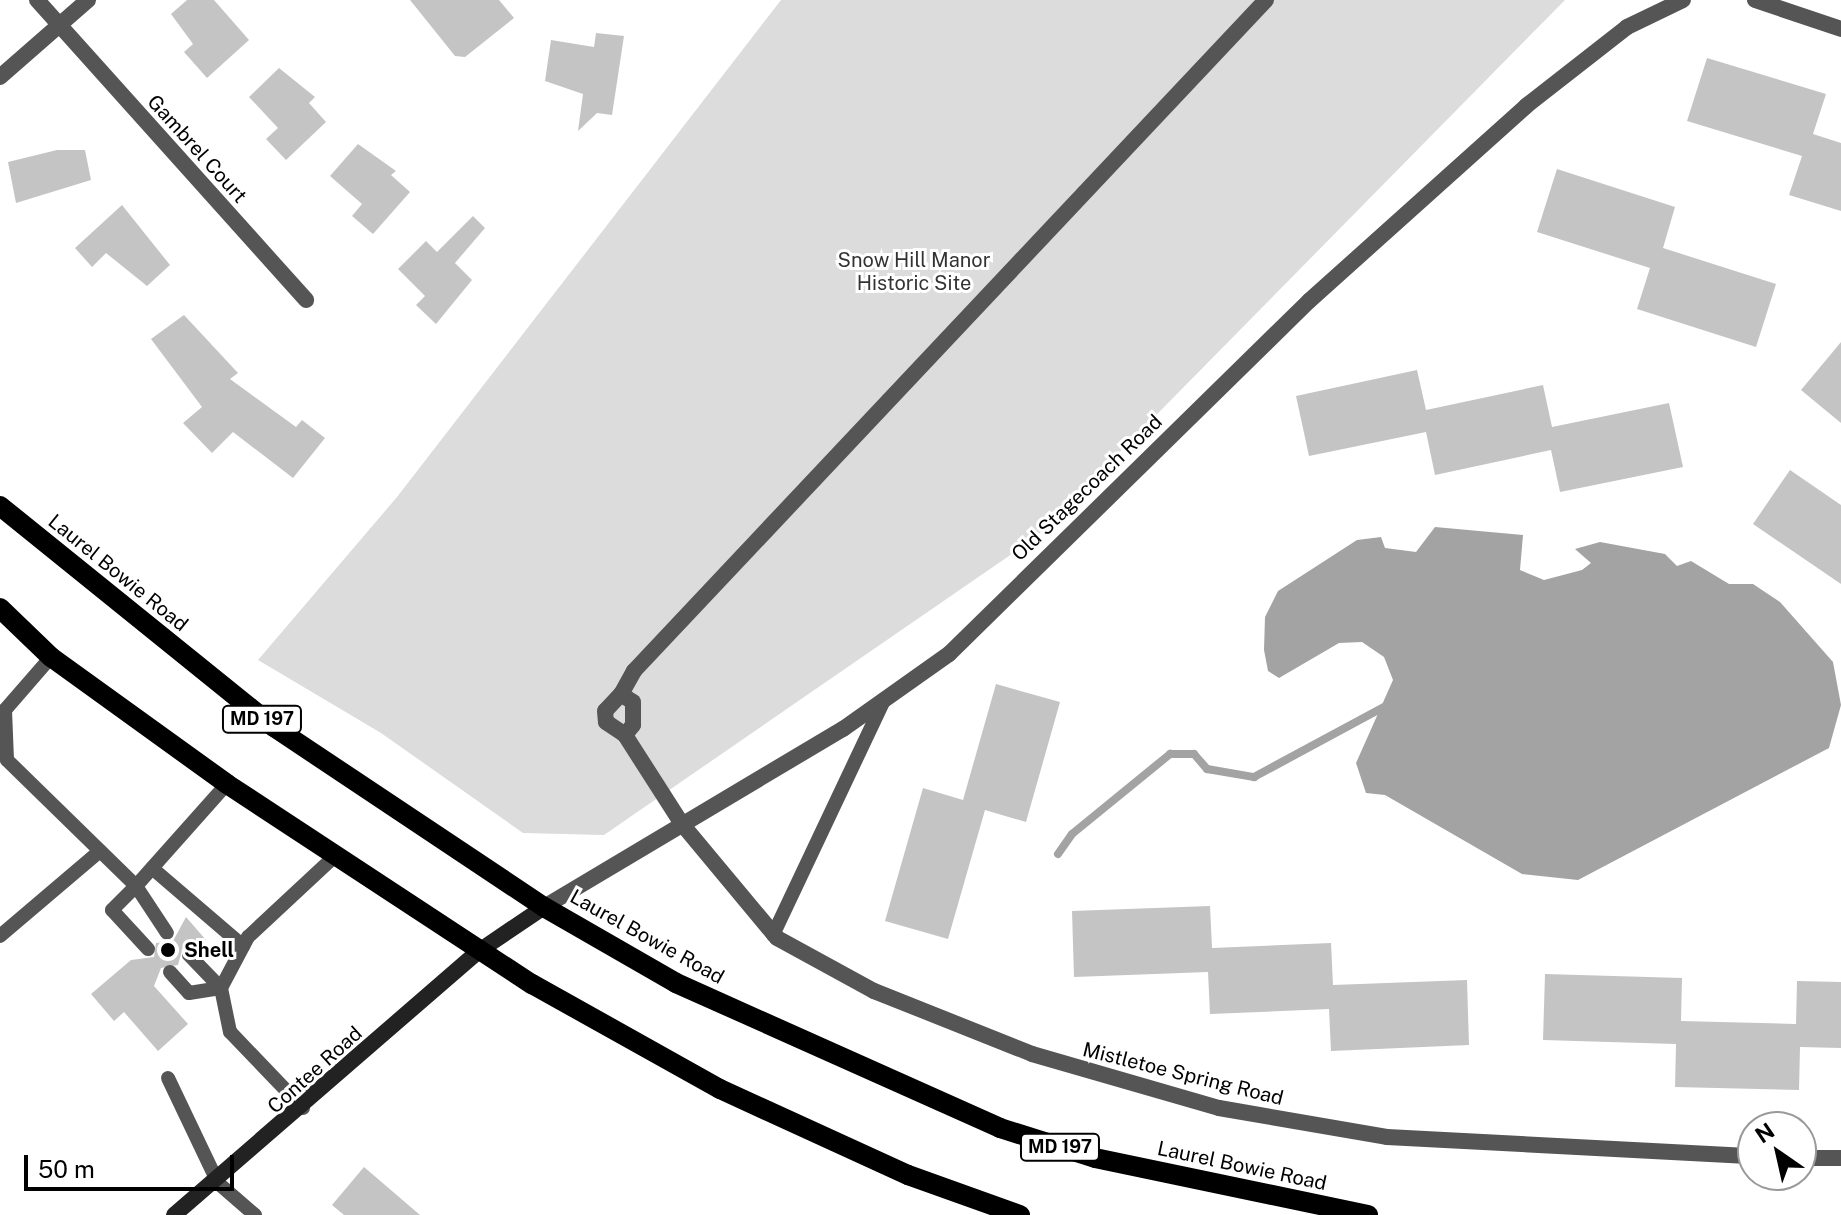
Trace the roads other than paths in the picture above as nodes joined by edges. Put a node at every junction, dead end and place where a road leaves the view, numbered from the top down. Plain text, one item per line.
1 (37, 0) edge
2 (88, 0) edge
3 (1266, 0) edge
4 (1683, 0) edge
5 (1755, 0) edge
6 (59, 24) junction
7 (1841, 29) edge
8 (0, 77) edge
9 (306, 300) dead end
10 (0, 506) edge
11 (0, 608) edge
12 (51, 657) junction
13 (884, 700) junction
14 (227, 784) junction
15 (682, 824) junction
16 (100, 851) junction
17 (337, 854) junction
18 (152, 868) junction
19 (136, 886) junction
20 (544, 907) junction
21 (167, 933) dead end
22 (773, 935) junction
23 (0, 936) edge
24 (243, 946) junction
25 (148, 949) dead end
26 (479, 951) junction
27 (189, 955) dead end
28 (170, 972) dead end
29 (221, 988) junction
30 (168, 1078) dead end
31 (303, 1108) junction
32 (1737, 1156) edge
33 (1817, 1158) edge
34 (1841, 1158) edge
35 (218, 1183) junction
36 (174, 1215) edge
37 (255, 1215) edge
38 (1020, 1215) edge
39 (1368, 1215) edge

1 - 6 street, Gambrel Court
2 - 6 street
3 - 15 street, Mistletoe Spring Road
4 - 13 street, Old Stagecoach Road
5 - 7 street
6 - 8 street
6 - 9 street, Gambrel Court
10 - 20 main road, Laurel Bowie Road / MD 197
11 - 12 main road
12 - 14 main road
12 - 16 lane
13 - 15 street, Old Stagecoach Road
13 - 22 lane
14 - 17 main road
14 - 18 lane
15 - 20 street, Old Stagecoach Road
15 - 22 street, Mistletoe Spring Road
16 - 19 lane
16 - 23 lane
17 - 24 lane
17 - 26 main road
18 - 19 lane
18 - 24 lane
19 - 21 lane
19 - 25 lane
20 - 26 street, Old Stagecoach Road
20 - 39 main road, Laurel Bowie Road / MD 197
22 - 32 street, Mistletoe Spring Road
24 - 29 lane
26 - 31 street, Contee Road
26 - 38 main road
27 - 29 lane
28 - 29 lane
29 - 31 lane
30 - 35 lane
31 - 35 street, Contee Road
33 - 34 street
35 - 36 street, Contee Road
35 - 37 lane

